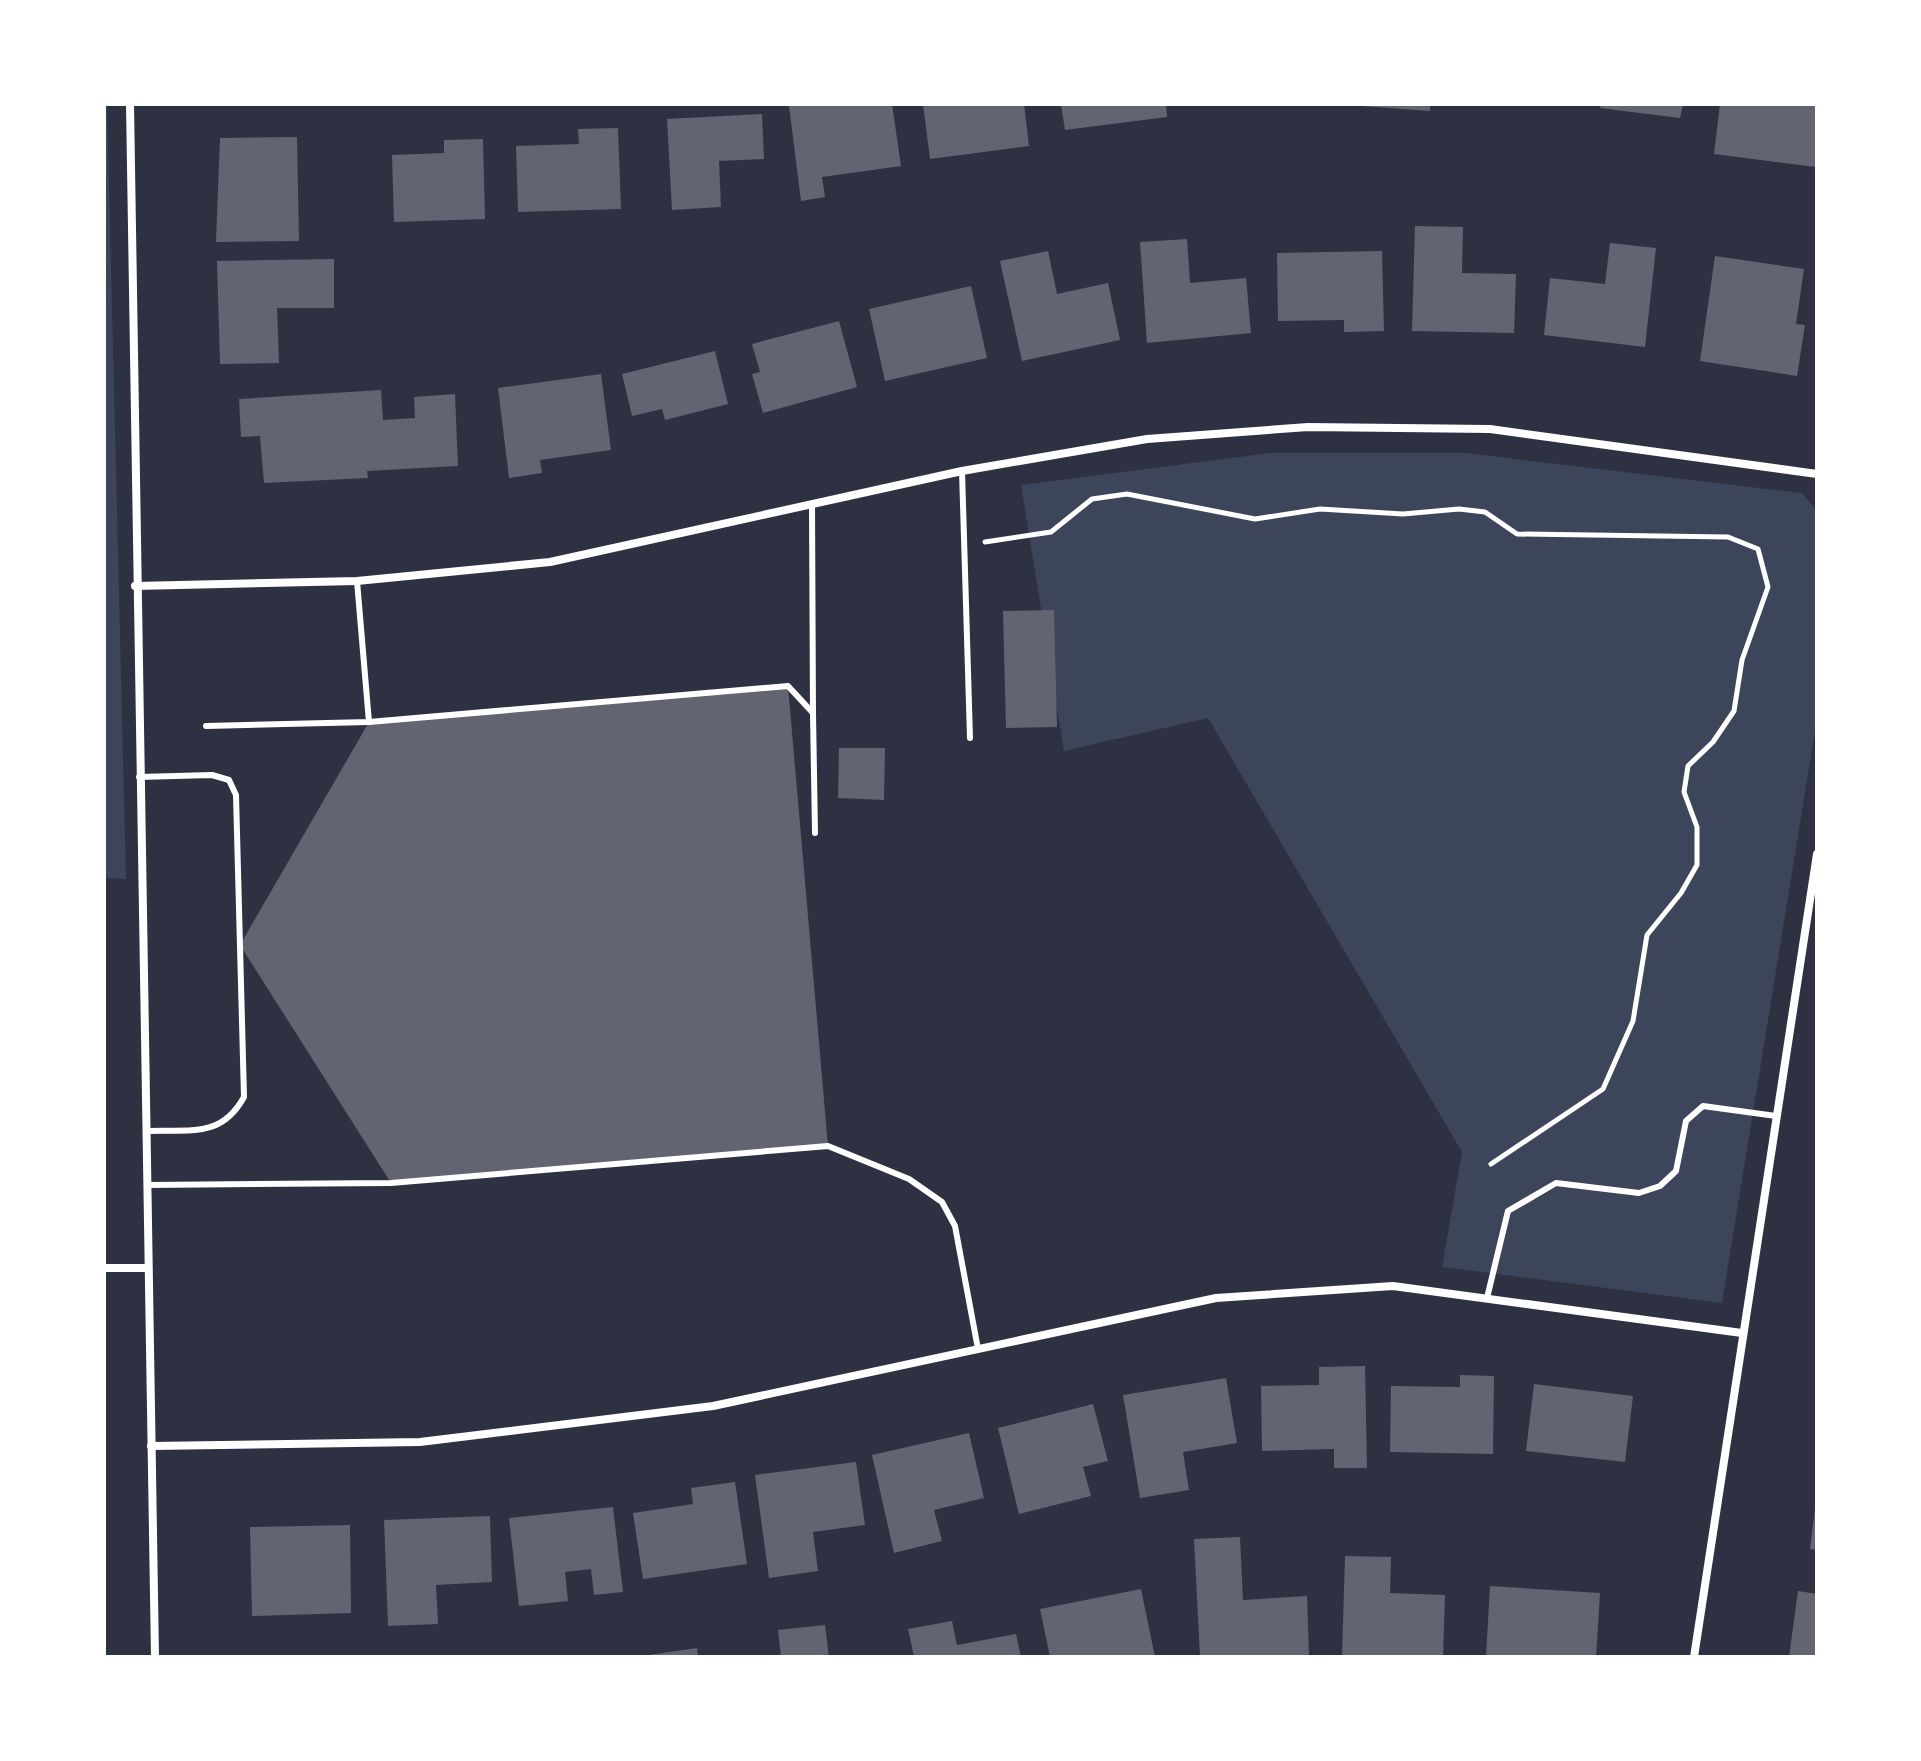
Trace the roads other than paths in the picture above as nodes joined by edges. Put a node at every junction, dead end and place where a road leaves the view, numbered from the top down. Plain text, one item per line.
1 (130, 104) edge
2 (962, 471) junction
3 (1817, 474) edge
4 (812, 504) junction
5 (357, 581) junction
6 (135, 586) junction
7 (813, 713) junction
8 (369, 722) junction
9 (206, 726) dead end
10 (970, 738) dead end
11 (139, 777) junction
12 (815, 833) dead end
13 (1817, 854) edge
14 (1776, 1116) junction
15 (146, 1131) junction
16 (147, 1185) junction
17 (104, 1268) edge
18 (148, 1268) junction
19 (1487, 1298) junction
20 (1742, 1333) junction
21 (978, 1349) junction
22 (151, 1446) junction
23 (155, 1657) edge
24 (1694, 1657) edge

1 - 6 street
2 - 3 street
2 - 4 street
2 - 10 lane
4 - 5 street
4 - 7 lane
5 - 6 street
5 - 8 lane
6 - 11 street
7 - 8 lane
7 - 12 lane
8 - 9 lane
11 - 15 street
11 - 15 lane
13 - 14 street
14 - 19 lane
14 - 20 street
15 - 16 street
16 - 18 street
16 - 21 lane
17 - 18 street
18 - 22 street
19 - 20 street
19 - 21 street
20 - 24 street
21 - 22 street
22 - 23 street

